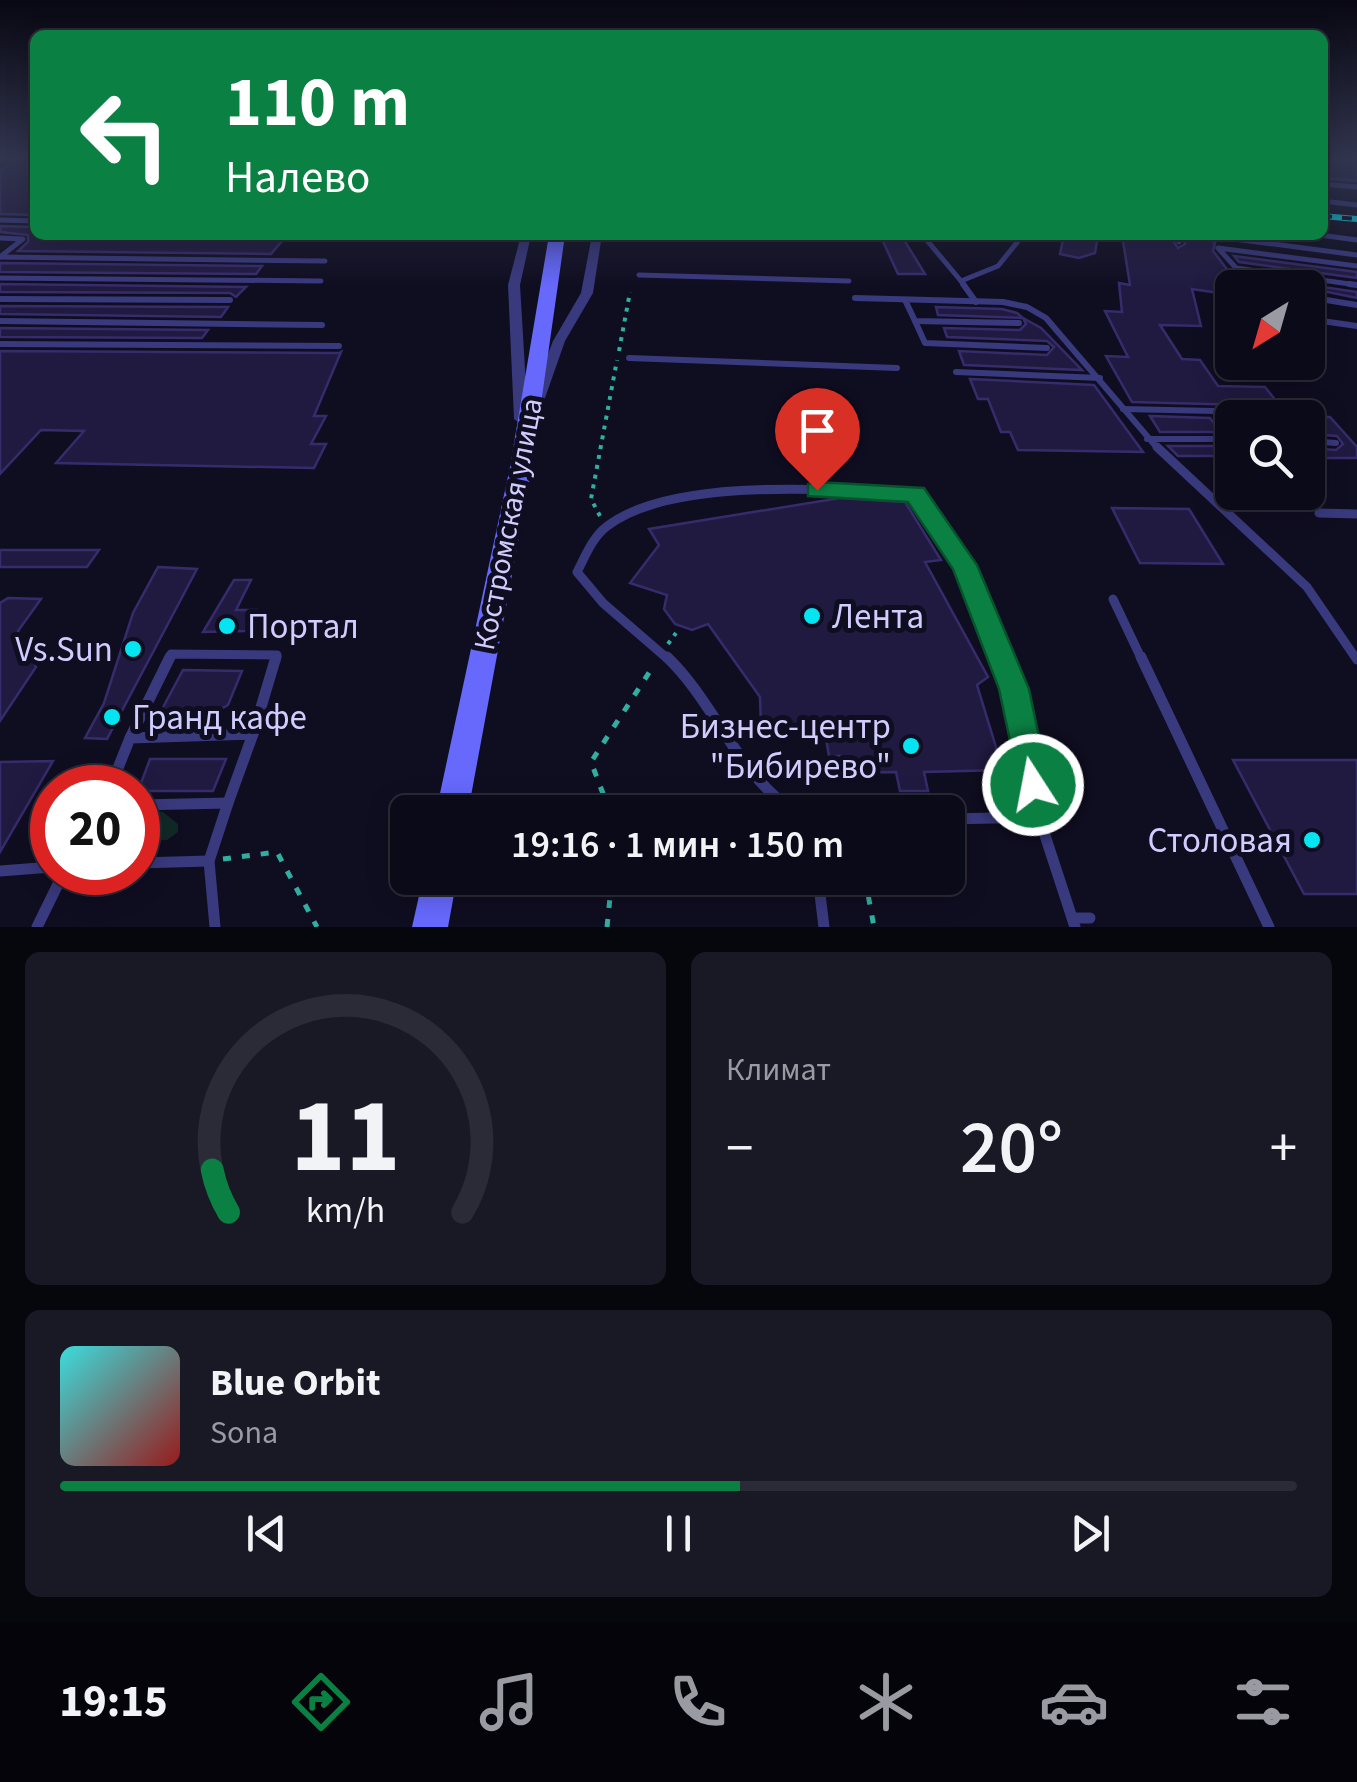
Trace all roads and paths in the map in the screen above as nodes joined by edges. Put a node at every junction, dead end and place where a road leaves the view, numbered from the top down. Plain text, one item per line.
1 (1328, 202) edge
2 (1357, 205) edge
3 (0, 220) edge
4 (30, 221) edge
5 (1328, 236) edge
6 (0, 238) edge
7 (525, 240) edge
8 (556, 240) edge
9 (596, 240) edge
10 (927, 240) edge
11 (1021, 240) edge
12 (1214, 240) edge
13 (1250, 240) edge
14 (1357, 240) edge
15 (1218, 248) junction
16 (1357, 254) edge
17 (0, 257) edge
18 (324, 262) dead end
19 (1357, 266) edge
20 (1236, 268) joint
21 (639, 275) dead end
22 (0, 278) edge
23 (320, 282) dead end
24 (849, 282) dead end
25 (961, 282) junction
26 (1357, 286) edge
27 (630, 292) dead end
28 (856, 298) dead end
29 (0, 299) edge
30 (230, 300) dead end
31 (904, 300) junction
32 (1325, 300) edge
33 (976, 302) junction
34 (1357, 305) edge
35 (0, 321) edge
36 (914, 321) junction
37 (1325, 321) edge
38 (1018, 323) dead end
39 (322, 325) dead end
40 (1357, 326) edge
41 (0, 344) edge
42 (338, 346) dead end
43 (1046, 348) dead end
44 (629, 358) dead end
45 (897, 368) dead end
46 (956, 372) dead end
47 (1100, 378) junction
48 (1124, 409) junction
49 (1214, 411) edge
50 (527, 425) junction
51 (1215, 437) edge
52 (1148, 438) junction
53 (1325, 442) edge
54 (1336, 442) dead end
55 (521, 467) junction
56 (1319, 513) dead end
57 (1357, 514) edge
58 (606, 527) junction
59 (1113, 599) dead end
60 (676, 633) dead end
61 (660, 655) junction
62 (1357, 660) edge
63 (253, 734) junction
64 (130, 738) junction
65 (119, 765) edge
66 (455, 795) edge
67 (604, 795) edge
68 (778, 795) edge
69 (228, 803) junction
70 (160, 805) edge
71 (1039, 817) junction
72 (965, 819) edge
73 (208, 861) junction
74 (160, 862) edge
75 (30, 869) edge
76 (0, 872) edge
77 (53, 895) edge
78 (437, 895) edge
79 (610, 895) edge
80 (820, 895) edge
81 (869, 895) edge
82 (1090, 918) dead end
83 (1074, 922) edge
84 (37, 927) edge
85 (214, 927) edge
86 (318, 927) edge
87 (430, 927) edge
88 (607, 927) edge
89 (824, 927) edge
90 (874, 927) edge
91 (1268, 927) edge

1 - 2 lane
3 - 4 lane
5 - 14 lane
6 - 17 lane
7 - 55 street
8 - 50 main road, Костромская улица
9 - 50 street
10 - 25 lane
11 - 25 lane
12 - 15 lane
13 - 16 lane
15 - 19 lane
15 - 20 lane
17 - 18 lane
20 - 26 lane
21 - 24 lane
22 - 23 lane
25 - 33 lane
27 - 58 path
28 - 31 lane
29 - 30 lane
31 - 33 lane
31 - 36 lane
32 - 34 lane
33 - 47 lane
35 - 39 lane
36 - 38 lane
36 - 43 lane
37 - 40 lane
41 - 42 lane
44 - 45 lane
46 - 47 lane
47 - 48 lane
48 - 49 lane
48 - 52 lane
50 - 55 main road, Костромская улица
51 - 52 lane
52 - 62 lane
53 - 54 lane
55 - 66 main road, Костромская улица
56 - 57 lane
58 - 61 lane
58 - 71 lane
59 - 91 lane
60 - 61 path
61 - 67 path
61 - 68 lane
63 - 64 lane
63 - 64 lane
63 - 69 lane
64 - 65 lane
69 - 70 lane
69 - 73 lane
71 - 72 lane
71 - 83 lane
73 - 74 lane
73 - 85 lane
73 - 86 path
75 - 76 lane
77 - 84 lane
78 - 87 main road
79 - 88 path
80 - 89 lane
81 - 90 path
82 - 83 lane

